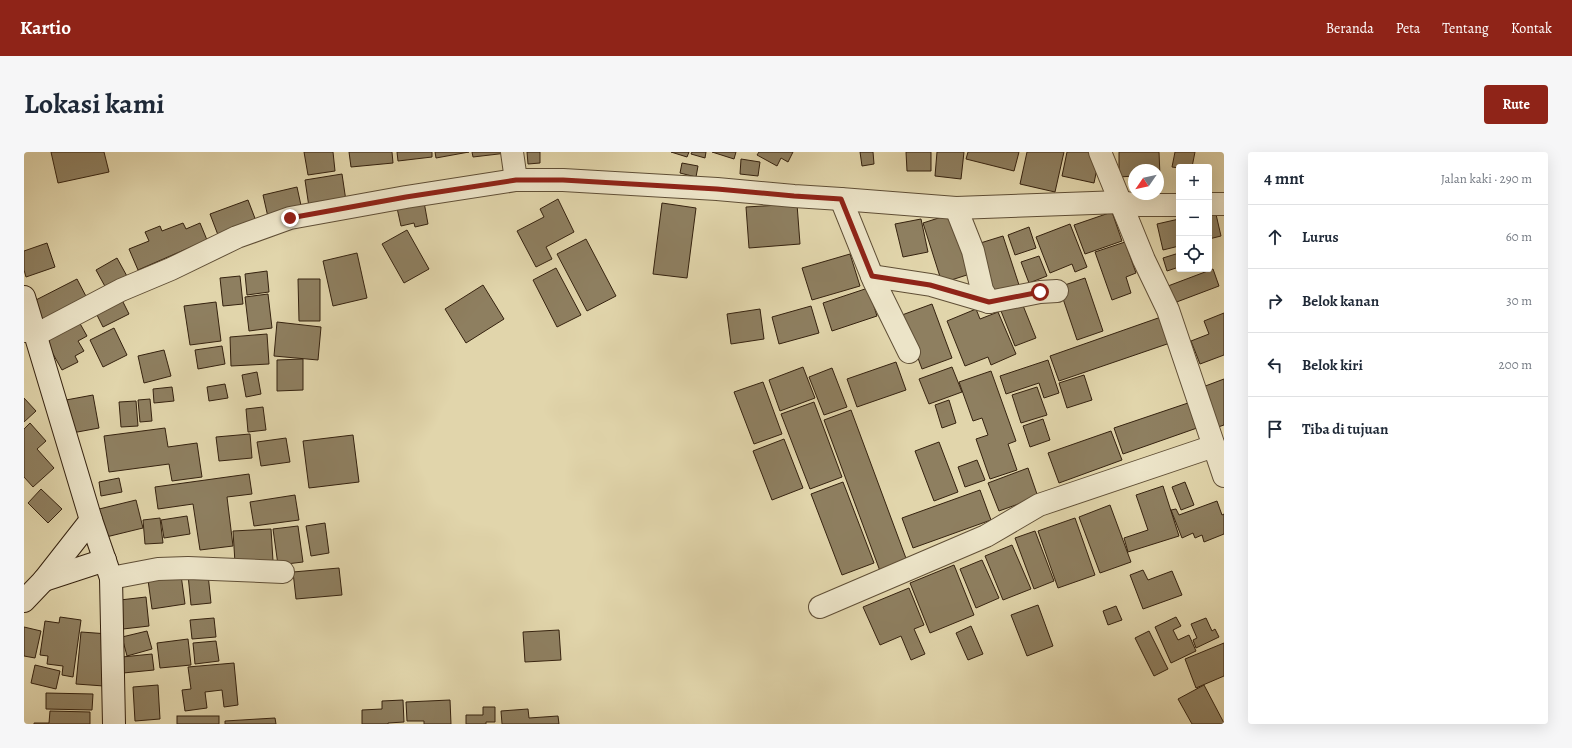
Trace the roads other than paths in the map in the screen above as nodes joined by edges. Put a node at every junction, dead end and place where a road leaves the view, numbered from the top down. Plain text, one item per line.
1 (512, 152) edge
2 (1100, 152) edge
3 (516, 180) junction
4 (841, 199) junction
5 (1121, 202) junction
6 (1212, 204) edge
7 (1224, 204) edge
8 (1176, 205) edge
9 (956, 208) junction
10 (872, 276) junction
11 (1057, 291) dead end
12 (24, 297) edge
13 (989, 302) junction
14 (29, 331) edge
15 (909, 352) dead end
16 (1214, 446) junction
17 (1224, 476) edge
18 (91, 520) junction
19 (108, 569) junction
20 (283, 572) dead end
21 (44, 580) junction
22 (24, 601) edge
23 (820, 607) dead end
24 (114, 724) edge

1 - 3 street
2 - 5 street
3 - 4 street
3 - 14 street
4 - 9 street
4 - 10 street
5 - 8 street
5 - 9 street
5 - 16 street
6 - 7 street
9 - 13 street
10 - 13 street
10 - 15 street
11 - 13 street
12 - 14 street
14 - 18 street
16 - 17 street
16 - 23 street
18 - 19 street
18 - 21 street
19 - 20 street
19 - 21 street
19 - 24 street
21 - 22 street

